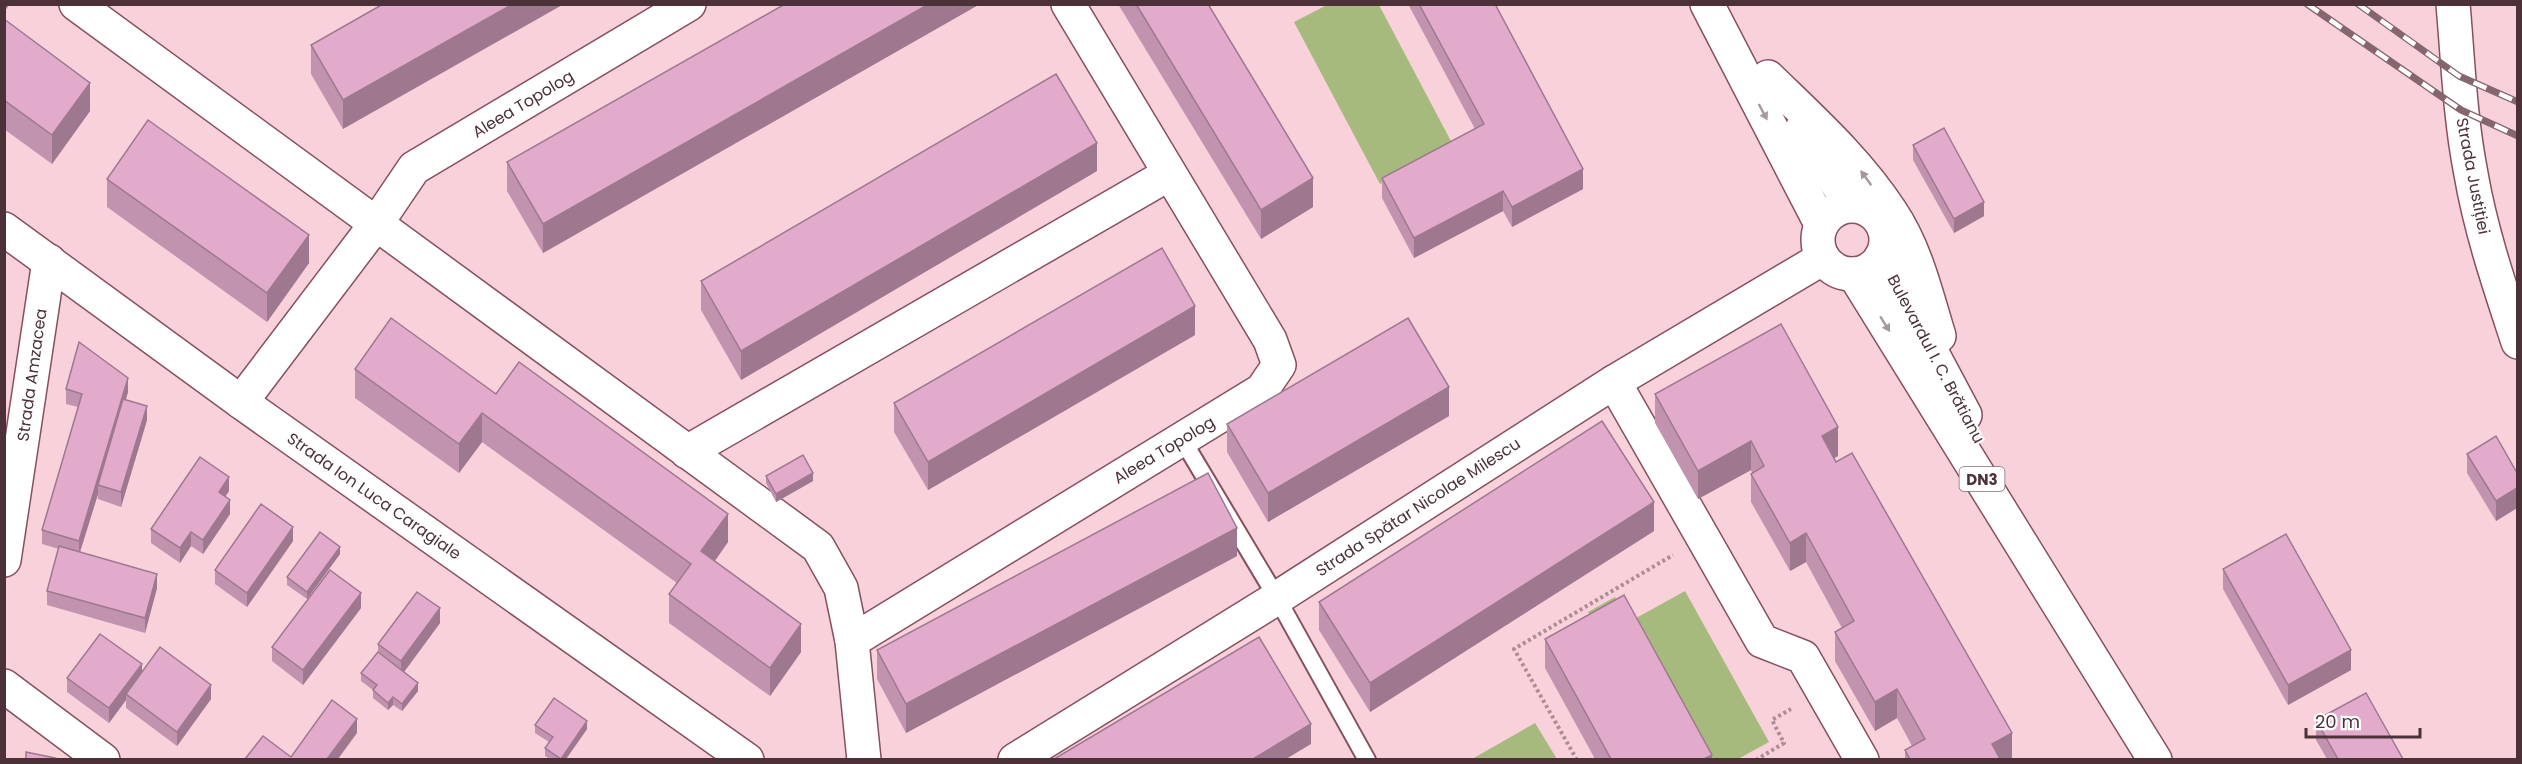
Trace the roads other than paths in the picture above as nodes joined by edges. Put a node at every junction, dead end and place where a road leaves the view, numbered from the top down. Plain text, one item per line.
1 (76, 4) edge
2 (689, 4) edge
3 (1068, 4) edge
4 (1707, 4) edge
5 (1723, 4) edge
6 (2453, 4) edge
7 (1768, 77) junction
8 (1169, 174) junction
9 (1851, 205) junction
10 (376, 224) junction
11 (1821, 224) junction
12 (4, 229) edge
13 (1881, 257) junction
14 (1823, 258) junction
15 (49, 261) junction
16 (1854, 274) junction
17 (2517, 342) edge
18 (1614, 382) junction
19 (241, 402) junction
20 (1960, 405) junction
21 (1182, 439) junction
22 (687, 452) junction
23 (4, 560) edge
24 (1277, 597) junction
25 (852, 641) junction
26 (2109, 683) junction
27 (4, 686) edge
28 (103, 759) edge
29 (747, 759) edge
30 (864, 759) edge
31 (1015, 759) edge
32 (1368, 759) edge
33 (1862, 759) edge
34 (2155, 759) edge

1 - 10 street
2 - 10 street, Aleea Topolog
3 - 8 street, Aleea Topolog
4 -> 11 street
5 - 7 street
6 - 17 street, Strada Justiției
7 - 9 street
20 -> 7 street
8 - 21 street, Aleea Topolog
8 - 22 street
9 - 11 street
9 - 13 street
10 - 19 street, Aleea Topolog
10 - 22 street
11 - 14 street
12 - 15 street, Strada Ion Luca Caragiale
13 - 16 street
13 - 20 street, Bulevardul I. C. Brătianu / DN3
14 - 16 street
14 - 18 street, Strada Spătar Nicolae Milescu
15 - 19 street, Strada Ion Luca Caragiale
15 - 23 street, Strada Amzacea
16 -> 26 street, Bulevardul I. C. Brătianu / DN3
18 - 24 street, Strada Spătar Nicolae Milescu
18 - 33 street
19 - 29 street, Strada Ion Luca Caragiale
20 - 26 street, Bulevardul I. C. Brătianu / DN3
21 - 24 lane
21 - 25 street, Aleea Topolog
22 - 25 street
24 - 31 street, Strada Spătar Nicolae Milescu
24 - 32 lane
25 - 30 street
26 - 34 street, Bulevardul I. C. Brătianu / DN3
27 - 28 street

